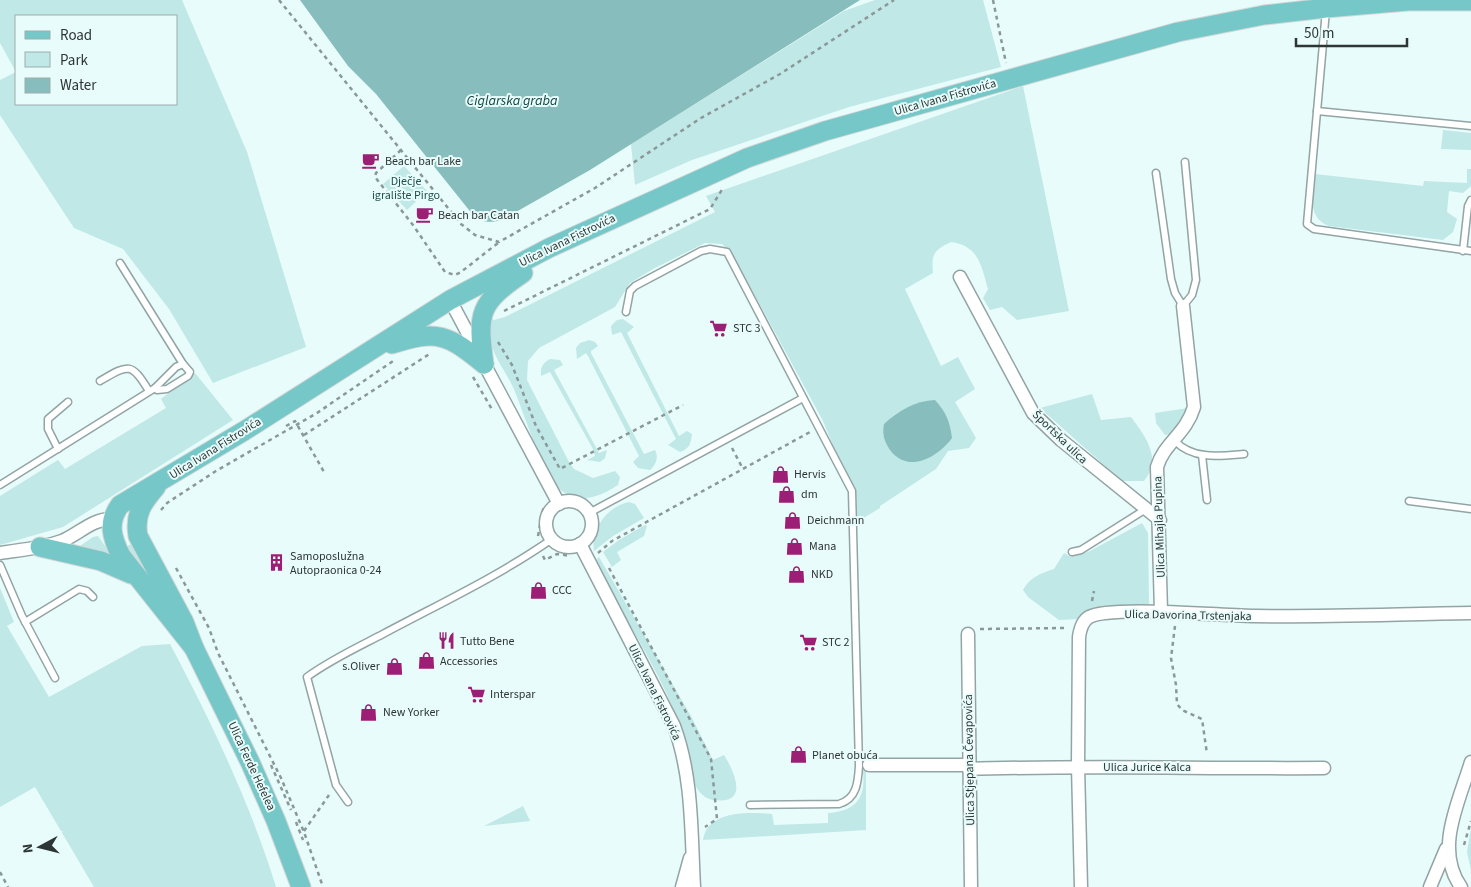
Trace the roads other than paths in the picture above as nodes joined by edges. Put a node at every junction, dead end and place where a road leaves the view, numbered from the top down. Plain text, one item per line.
1 (1471, 1) edge
2 (1326, 8) junction
3 (1317, 111) junction
4 (1471, 126) edge
5 (1185, 162) dead end
6 (1156, 172) dead end
7 (1471, 200) edge
8 (549, 248) junction
9 (1464, 250) junction
10 (1471, 251) edge
11 (120, 263) dead end
12 (960, 277) dead end
13 (450, 300) junction
14 (1183, 306) junction
15 (626, 312) dead end
16 (367, 352) junction
17 (183, 364) junction
18 (478, 369) junction
19 (100, 381) dead end
20 (152, 390) junction
21 (804, 398) junction
22 (68, 402) dead end
23 (1175, 441) junction
24 (58, 449) junction
25 (1244, 454) dead end
26 (1202, 455) junction
27 (160, 482) junction
28 (0, 485) edge
29 (1207, 500) dead end
30 (1409, 501) dead end
31 (559, 504) junction
32 (1146, 509) junction
33 (1471, 509) edge
34 (590, 513) junction
35 (112, 520) junction
36 (1160, 520) junction
37 (138, 536) junction
38 (552, 539) junction
39 (580, 544) junction
40 (40, 547) junction
41 (1072, 552) dead end
42 (0, 553) edge
43 (0, 565) edge
44 (138, 578) junction
45 (93, 597) dead end
46 (1161, 612) junction
47 (1471, 613) edge
48 (25, 622) junction
49 (968, 634) road end
50 (194, 648) junction
51 (55, 678) dead end
52 (1471, 762) edge
53 (869, 766) dead end
54 (1078, 766) junction
55 (969, 767) junction
56 (1324, 768) dead end
57 (348, 802) dead end
58 (750, 805) dead end
59 (1448, 844) junction
60 (692, 851) junction
61 (301, 887) edge
62 (682, 887) edge
63 (694, 887) edge
64 (971, 887) edge
65 (1081, 887) edge
66 (1430, 887) edge
67 (1461, 887) edge

1 - 2 main road, Ulica Ivana Fistrovića
2 - 3 lane
2 - 8 main road, Ulica Ivana Fistrovića
3 - 4 lane
3 - 9 lane
5 - 14 lane
6 - 14 lane, Ulica Mihajla Pupina
7 - 9 lane
8 - 13 main road, Ulica Ivana Fistrovića
8 - 18 main road
9 - 10 lane
11 - 17 lane
12 - 32 street, Športska ulica
13 - 16 main road, Ulica Ivana Fistrovića
13 - 18 street
14 - 23 street, Ulica Mihajla Pupina
15 - 21 lane
16 - 18 main road
16 - 27 main road, Ulica Ivana Fistrovića
17 - 20 lane
17 - 20 lane
18 - 31 street
19 - 20 lane
20 - 24 lane
21 - 34 lane
21 - 58 lane
22 - 24 lane
23 - 26 lane
23 - 36 street, Ulica Mihajla Pupina
24 - 28 lane
25 - 26 lane
26 - 29 lane
27 - 35 main road, Ulica Ivana Fistrovića
27 - 37 main road, Ulica Ferde Hefelea
30 - 33 lane
31 - 34 street
31 - 38 street
32 - 36 street, Športska ulica
32 - 41 lane
34 - 39 street
35 - 37 main road
35 - 40 street
35 - 44 main road, Ulica Ferde Hefelea
36 - 46 street, Ulica Mihajla Pupina
37 - 50 main road, Ulica Ferde Hefelea
38 - 39 street
38 - 57 lane
39 - 60 street, Ulica Ivana Fistrovića
40 - 42 street
40 - 44 main road
43 - 48 lane
44 - 50 main road, Ulica Ferde Hefelea
45 - 48 lane
46 - 47 street, Ulica Davorina Trstenjaka
46 - 54 street, Ulica Davorina Trstenjaka
48 - 51 lane
49 - 55 street, Ulica Stjepana Čevapovića
50 - 61 main road, Ulica Ferde Hefelea
52 - 59 street
53 - 55 street, Ulica Jurice Kalca
54 - 55 street, Ulica Jurice Kalca
54 - 56 street, Ulica Jurice Kalca
54 - 65 street
55 - 64 street, Ulica Stjepana Čevapovića
59 - 66 street
59 - 67 street
60 - 62 street, Ulica Ivana Fistrovića
60 - 63 street, Ulica Ivana Fistrovića

